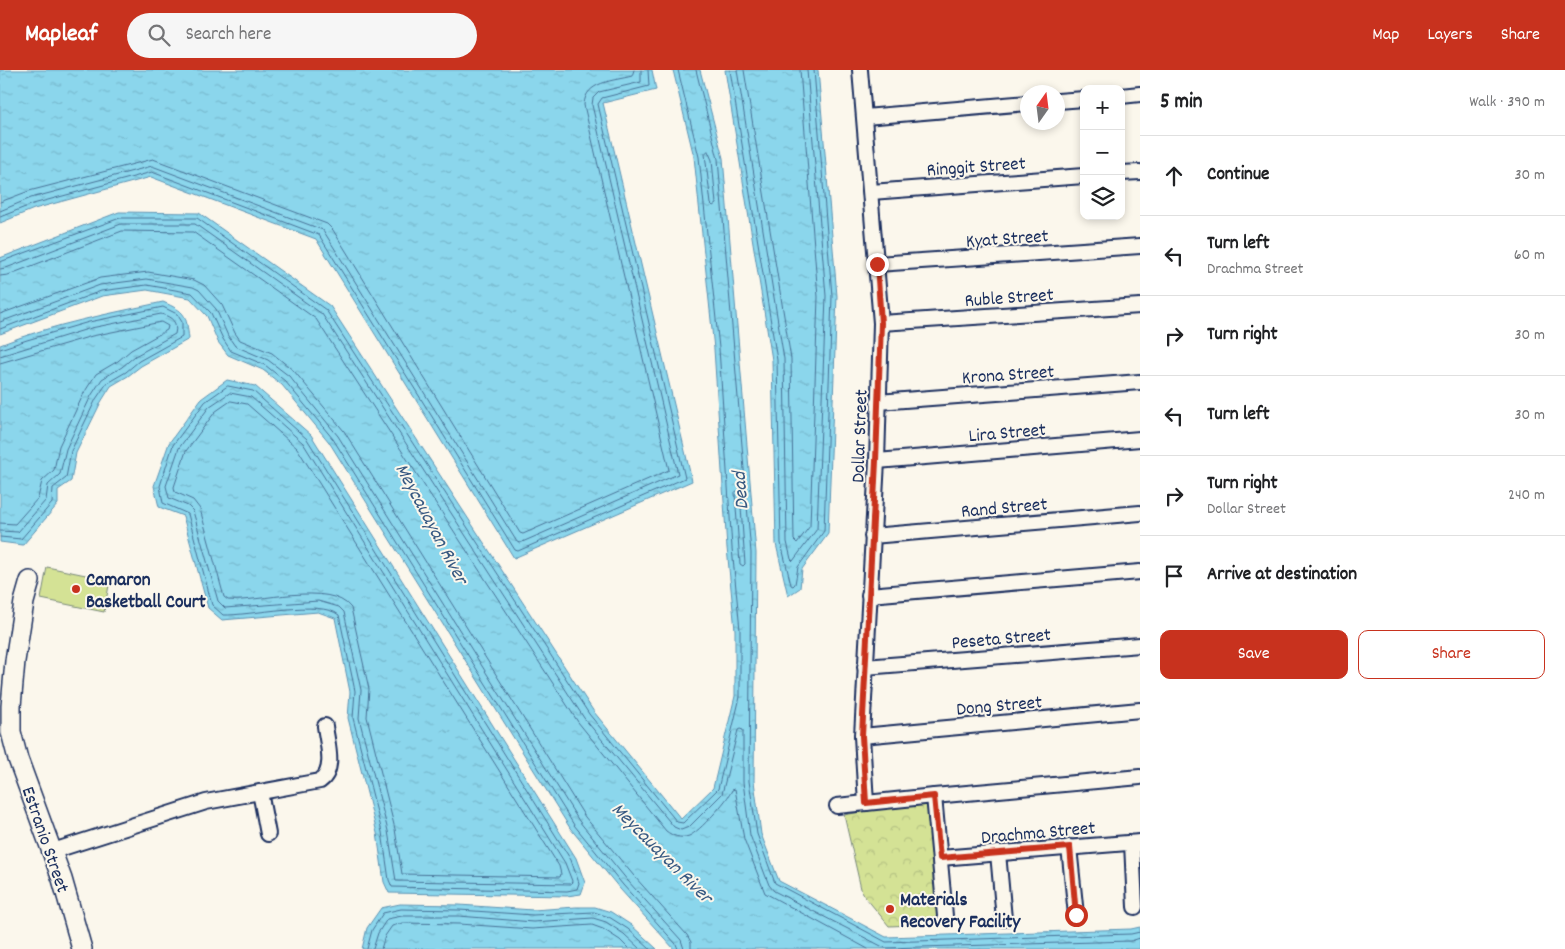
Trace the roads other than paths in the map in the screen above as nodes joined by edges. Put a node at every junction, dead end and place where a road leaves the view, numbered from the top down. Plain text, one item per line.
1 (860, 70) edge
2 (1140, 94) edge
3 (1125, 96) edge
4 (1080, 99) edge
5 (1065, 100) edge
6 (1020, 104) edge
7 (865, 117) junction
8 (1140, 172) edge
9 (1125, 174) edge
10 (1080, 176) edge
11 (871, 192) junction
12 (1140, 246) edge
13 (877, 264) junction
14 (1140, 306) edge
15 (881, 323) junction
16 (1140, 382) edge
17 (878, 402) junction
18 (1140, 438) edge
19 (876, 461) junction
20 (1140, 513) edge
21 (872, 536) junction
22 (1140, 572) edge
23 (30, 581) dead end
24 (869, 595) junction
25 (1140, 645) edge
26 (865, 667) junction
27 (1140, 710) edge
28 (325, 726) dead end
29 (862, 736) junction
30 (1140, 777) edge
31 (260, 792) junction
32 (934, 796) junction
33 (866, 803) junction
34 (837, 806) dead end
35 (268, 834) dead end
36 (1136, 842) edge
37 (1070, 847) junction
38 (52, 851) junction
39 (998, 853) junction
40 (940, 858) junction
41 (1135, 907) dead end
42 (1076, 915) dead end
43 (945, 916) dead end
44 (1004, 919) dead end
45 (82, 949) edge

1 - 7 street, Dollar Street
2 - 3 street
4 - 5 street
6 - 7 street
7 - 11 street, Dollar Street
8 - 9 street
10 - 11 street, Ringgit Street
11 - 13 street, Dollar Street
12 - 13 street, Kyat Street
13 - 15 street, Dollar Street
14 - 15 street, Ruble Street
15 - 17 street, Dollar Street
16 - 17 street, Krona Street
17 - 19 street, Dollar Street
18 - 19 street, Lira Street
19 - 21 street, Dollar Street
20 - 21 street, Rand Street
21 - 24 street, Dollar Street
22 - 24 street
23 - 38 street, Estranio Street
24 - 26 street, Dollar Street
25 - 26 street, Peseta Street
26 - 29 street, Dollar Street
27 - 29 street, Dong Street
28 - 31 street
29 - 33 street, Dollar Street
30 - 32 street
31 - 35 street
31 - 38 street
32 - 33 street
32 - 40 street
33 - 34 street
36 - 37 street, Drachma Street
36 - 41 street
37 - 39 street, Drachma Street
37 - 42 street
38 - 45 street, Estranio Street
39 - 40 street, Drachma Street
39 - 44 street
40 - 43 street

